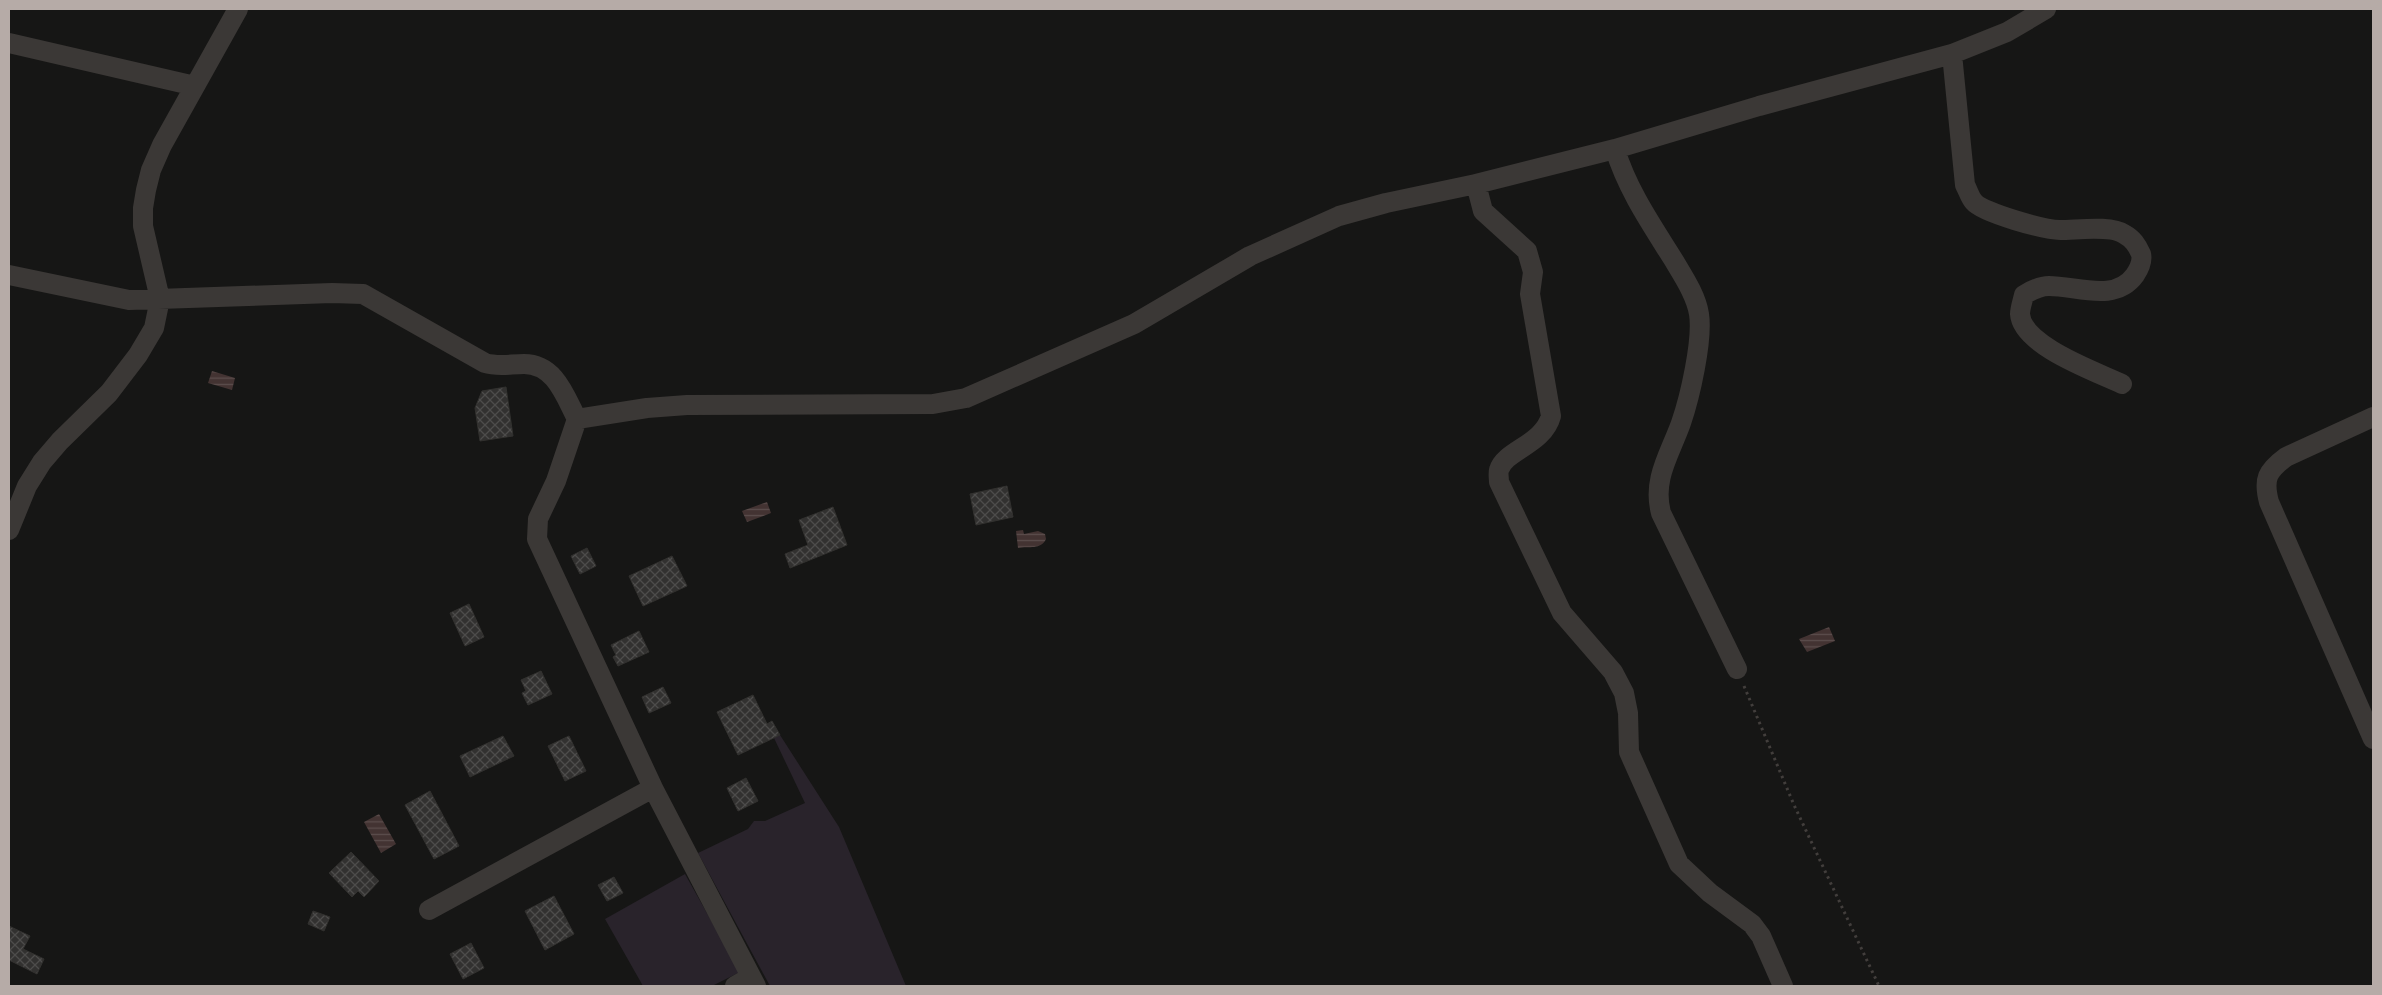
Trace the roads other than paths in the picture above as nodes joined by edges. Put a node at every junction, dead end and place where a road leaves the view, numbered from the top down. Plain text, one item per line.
1 (238, 9) edge
2 (2046, 9) edge
3 (9, 43) edge
4 (1952, 54) junction
5 (195, 86) junction
6 (1615, 148) junction
7 (1476, 184) junction
8 (9, 275) edge
9 (160, 299) junction
10 (2122, 384) dead end
11 (2373, 417) edge
12 (578, 420) junction
13 (9, 530) edge
14 (1737, 669) road end
15 (2373, 739) edge
16 (652, 788) junction
17 (430, 910) dead end
18 (747, 983) edge
19 (1784, 986) edge

1 - 5 street
2 - 4 street
3 - 5 street
4 - 6 street
4 - 10 street
5 - 9 street
6 - 7 street
6 - 14 street
7 - 12 street
7 - 19 street
8 - 9 street
9 - 12 street
9 - 13 street
11 - 15 street
12 - 16 street
16 - 17 street
16 - 18 street

